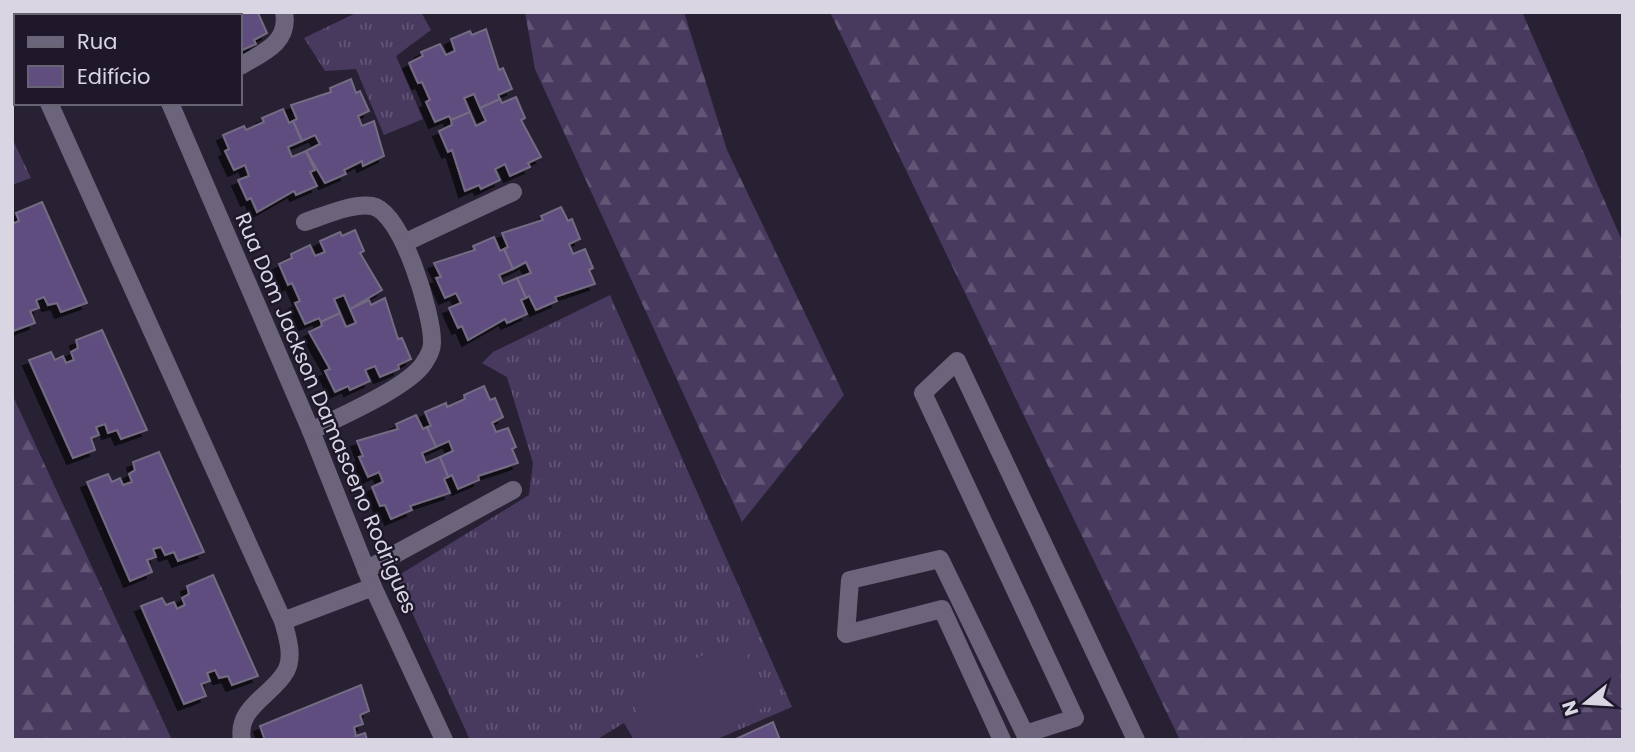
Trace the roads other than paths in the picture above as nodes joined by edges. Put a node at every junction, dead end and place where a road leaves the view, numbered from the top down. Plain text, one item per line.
1 (284, 12) edge
2 (242, 65) edge
3 (50, 105) edge
4 (172, 105) edge
5 (513, 192) dead end
6 (305, 222) dead end
7 (404, 243) junction
8 (311, 432) junction
9 (513, 490) dead end
10 (370, 579) junction
11 (284, 621) junction
12 (242, 740) edge
13 (444, 740) edge
14 (1002, 740) edge
15 (1136, 740) edge

1 - 2 street
3 - 11 street
4 - 8 street, Rua Dom Jackson Damasceno Rodrigues
5 - 7 street
6 - 7 street
7 - 8 street
8 - 10 street, Rua Dom Jackson Damasceno Rodrigues
9 - 10 street
10 - 11 street
10 - 13 street, Rua Dom Jackson Damasceno Rodrigues
11 - 12 street
14 - 15 street

